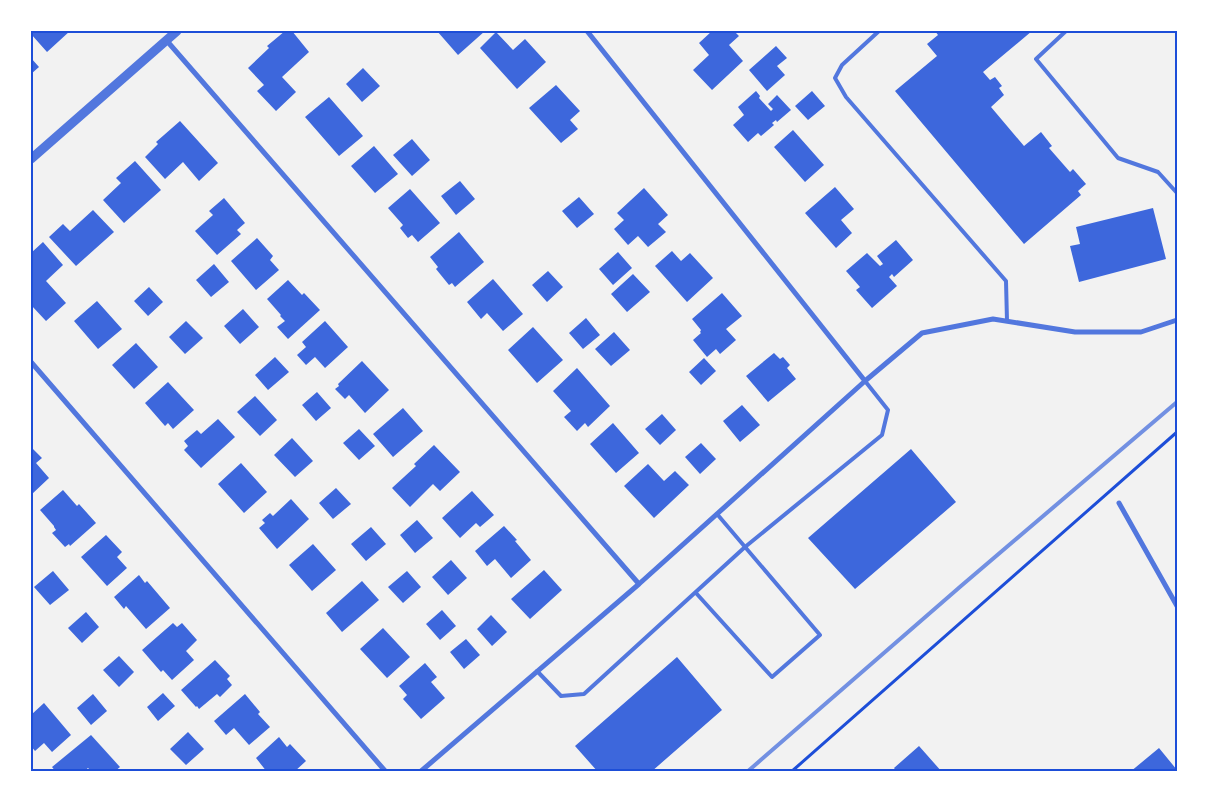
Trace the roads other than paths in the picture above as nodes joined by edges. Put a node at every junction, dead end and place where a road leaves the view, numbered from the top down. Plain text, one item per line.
1 (177, 31) edge
2 (587, 31) edge
3 (879, 31) edge
4 (1066, 31) edge
5 (167, 41) junction
6 (31, 159) edge
7 (1177, 193) edge
8 (1177, 320) edge
9 (1007, 321) junction
10 (31, 362) edge
11 (865, 381) junction
12 (1119, 503) dead end
13 (717, 514) junction
14 (745, 547) junction
15 (639, 584) junction
16 (696, 593) junction
17 (1177, 606) edge
18 (537, 671) junction
19 (386, 772) edge
20 (420, 772) edge

1 - 5 street
2 - 11 street
3 - 9 lane
4 - 7 lane
5 - 6 street
5 - 15 street
8 - 9 street
9 - 11 street
10 - 19 street
11 - 13 street
11 - 14 lane
12 - 17 street
13 - 14 lane
13 - 15 street
14 - 16 lane
14 - 16 lane
15 - 18 street
16 - 18 lane
18 - 20 street

